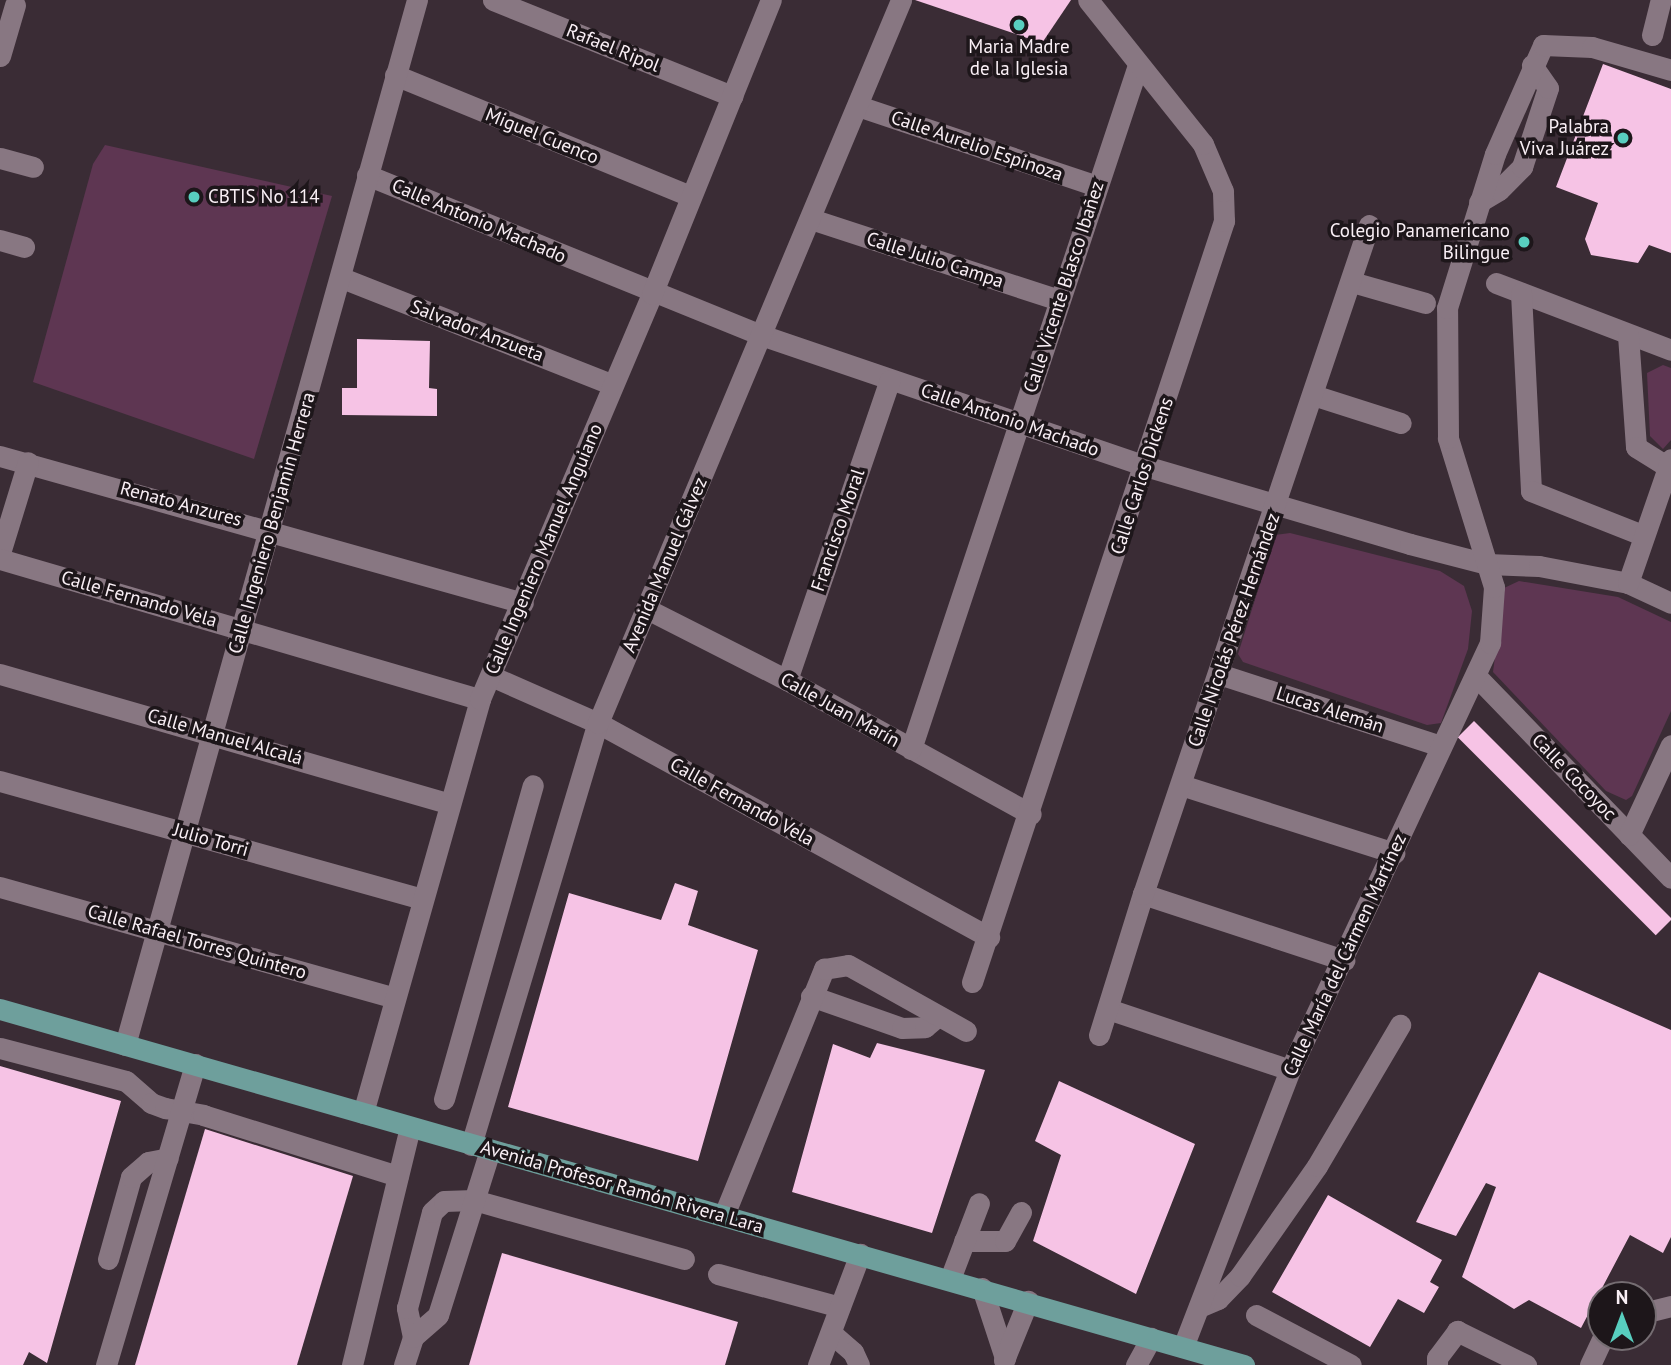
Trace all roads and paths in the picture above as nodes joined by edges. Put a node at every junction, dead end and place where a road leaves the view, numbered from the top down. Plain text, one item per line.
1 (417, 0) edge
2 (493, 0) edge
3 (769, 0) edge
4 (901, 0) edge
5 (1088, 0) edge
6 (1664, 3) edge
7 (15, 5) dead end
8 (1652, 35) dead end
9 (0, 56) edge
10 (1535, 57) junction
11 (1138, 65) junction
12 (1671, 70) edge
13 (395, 75) junction
14 (732, 96) junction
15 (858, 106) junction
16 (0, 158) edge
17 (33, 167) dead end
18 (367, 175) junction
19 (1097, 186) junction
20 (690, 196) junction
21 (1479, 202) junction
22 (811, 219) junction
23 (1369, 225) dead end
24 (0, 240) edge
25 (24, 247) dead end
26 (342, 278) junction
27 (1352, 282) junction
28 (1496, 283) dead end
29 (1521, 293) junction
30 (652, 294) junction
31 (1059, 300) junction
32 (1425, 303) dead end
33 (761, 335) junction
34 (1628, 335) junction
35 (1671, 350) edge
36 (890, 380) junction
37 (613, 384) junction
38 (1313, 394) junction
39 (1020, 423) junction
40 (1401, 423) dead end
41 (0, 456) edge
42 (28, 462) junction
43 (1670, 463) edge
44 (1145, 466) junction
45 (1276, 505) junction
46 (271, 529) junction
47 (1642, 535) junction
48 (0, 553) edge
49 (0, 559) edge
50 (1487, 564) junction
51 (1628, 583) junction
52 (523, 603) junction
53 (1671, 603) edge
54 (647, 609) junction
55 (241, 629) junction
56 (0, 674) edge
57 (1219, 674) junction
58 (491, 676) junction
59 (1477, 677) junction
60 (787, 680) junction
61 (480, 699) junction
62 (598, 723) junction
63 (211, 733) junction
64 (1671, 745) edge
65 (1441, 746) junction
66 (911, 749) junction
67 (0, 781) edge
68 (533, 785) dead end
69 (1181, 785) junction
70 (450, 804) junction
71 (1031, 814) junction
72 (184, 833) junction
73 (1629, 835) junction
74 (1394, 853) junction
75 (1671, 878) edge
76 (0, 887) edge
77 (1143, 894) junction
78 (422, 899) junction
79 (156, 931) junction
80 (493, 936) junction
81 (989, 937) junction
82 (530, 946) junction
83 (1344, 960) junction
84 (972, 982) dead end
85 (811, 996) junction
86 (395, 998) junction
87 (0, 1009) edge
88 (1108, 1009) junction
89 (939, 1016) junction
90 (1400, 1025) dead end
91 (966, 1031) dead end
92 (1099, 1035) dead end
93 (125, 1045) junction
94 (0, 1048) edge
95 (195, 1064) junction
96 (1290, 1070) junction
97 (444, 1099) dead end
98 (182, 1110) junction
99 (363, 1113) junction
100 (410, 1127) junction
101 (480, 1147) junction
102 (169, 1158) junction
103 (398, 1176) junction
104 (474, 1200) junction
105 (979, 1203) dead end
106 (1021, 1212) dead end
107 (724, 1215) junction
108 (964, 1241) junction
109 (860, 1254) junction
110 (108, 1259) dead end
111 (684, 1259) dead end
112 (718, 1274) dead end
113 (950, 1279) junction
114 (982, 1288) junction
115 (1028, 1301) junction
116 (840, 1307) junction
117 (1199, 1307) junction
118 (1256, 1315) dead end
119 (831, 1333) junction
120 (413, 1337) junction
121 (1151, 1338) junction
122 (1184, 1347) junction
123 (1203, 1359) edge
124 (1003, 1362) edge
125 (106, 1365) edge
126 (352, 1365) edge
127 (404, 1365) edge
128 (818, 1365) edge
129 (859, 1365) edge
130 (1136, 1365) edge
131 (1244, 1365) edge
132 (1351, 1365) edge
133 (1437, 1365) edge
134 (1526, 1365) edge

1 - 13 street, Calle Ingeniero Benjamin Herrera
2 - 14 street, Rafael Ripol
3 - 14 street, Calle Ingeniero Manuel Anguiano
4 - 15 street, Avenida Manuel Gálvez
5 - 11 street, Calle Carlos Dickens
6 - 8 street
7 - 9 street
10 - 12 street
10 - 21 street, Calle María del Cármen Martínez
10 - 21 street
11 - 19 street, Calle Vicente Blasco Ibañez
11 - 44 street, Calle Carlos Dickens
13 - 18 street, Calle Ingeniero Benjamin Herrera
13 - 20 street, Miguel Cuenco
14 - 20 street, Calle Ingeniero Manuel Anguiano
15 - 19 street, Calle Aurelio Espinoza
15 - 22 street, Avenida Manuel Gálvez
16 - 17 street
18 - 26 street, Calle Ingeniero Benjamin Herrera
18 - 30 street, Calle Antonio Machado
19 - 31 street, Calle Vicente Blasco Ibañez
20 - 30 street, Calle Ingeniero Manuel Anguiano
21 - 50 street, Calle María del Cármen Martínez
22 - 31 street, Calle Julio Campa
22 - 33 street, Avenida Manuel Gálvez
23 - 27 street, Calle Nicolás Pérez Hernández
24 - 25 street
26 - 37 street, Salvador Anzueta
26 - 46 street, Calle Ingeniero Benjamin Herrera
27 - 32 street
27 - 38 street, Calle Nicolás Pérez Hernández
28 - 29 street
29 - 34 street
29 - 47 street
30 - 33 street, Calle Antonio Machado
30 - 37 street, Calle Ingeniero Manuel Anguiano
31 - 39 street, Calle Vicente Blasco Ibañez
33 - 36 street, Calle Antonio Machado
33 - 54 street, Avenida Manuel Gálvez
34 - 35 street
34 - 43 street
36 - 39 street, Calle Antonio Machado
36 - 60 street, Francisco Moral
37 - 52 street, Calle Ingeniero Manuel Anguiano
38 - 40 street
38 - 45 street, Calle Nicolás Pérez Hernández
39 - 44 street, Calle Antonio Machado
39 - 66 street, Calle Vicente Blasco Ibañez
41 - 42 street, Renato Anzures
42 - 46 street, Renato Anzures
42 - 48 street
43 - 47 street
44 - 45 street, Calle Antonio Machado
44 - 71 street, Calle Carlos Dickens
45 - 50 street, Calle Antonio Machado
45 - 57 street, Calle Nicolás Pérez Hernández
46 - 52 street, Renato Anzures
46 - 55 street, Calle Ingeniero Benjamin Herrera
47 - 51 street
49 - 55 street, Calle Fernando Vela
50 - 51 street, Calle Antonio Machado
50 - 59 street, Calle María del Cármen Martínez
51 - 53 street, Calle Antonio Machado
52 - 58 street, Calle Ingeniero Manuel Anguiano
54 - 60 street, Calle Juan Marín
54 - 62 street, Avenida Manuel Gálvez
55 - 61 street, Calle Fernando Vela
55 - 63 street, Calle Ingeniero Benjamin Herrera
56 - 63 street, Calle Manuel Alcalá
57 - 65 street, Lucas Alemán
57 - 69 street, Calle Nicolás Pérez Hernández
58 - 61 street, Calle Ingeniero Manuel Anguiano
58 - 62 street, Calle Fernando Vela
59 - 65 street, Calle María del Cármen Martínez
59 - 73 street, Calle Cocoyoc
60 - 66 street, Calle Juan Marín
61 - 70 street, Calle Ingeniero Manuel Anguiano
62 - 81 street, Calle Fernando Vela
62 - 82 street, Avenida Manuel Gálvez
63 - 70 street, Calle Manuel Alcalá
63 - 72 street, Calle Ingeniero Benjamin Herrera
64 - 73 street
65 - 74 street, Calle María del Cármen Martínez
66 - 71 street, Calle Juan Marín
67 - 72 street, Julio Torri
68 - 80 street
69 - 74 street
69 - 77 street, Calle Nicolás Pérez Hernández
70 - 78 street, Calle Ingeniero Manuel Anguiano
71 - 81 street, Calle Carlos Dickens
72 - 78 street, Julio Torri
72 - 79 street, Calle Ingeniero Benjamin Herrera
73 - 75 street, Calle Cocoyoc
74 - 83 street, Calle María del Cármen Martínez
76 - 79 street, Calle Rafael Torres Quintero
77 - 83 street
77 - 88 street, Calle Nicolás Pérez Hernández
78 - 86 street, Calle Ingeniero Manuel Anguiano
79 - 86 street, Calle Rafael Torres Quintero
79 - 93 street, Calle Ingeniero Benjamin Herrera
80 - 82 street
80 - 97 street
81 - 84 street, Calle Carlos Dickens
82 - 101 street, Avenida Manuel Gálvez
83 - 96 street, Calle María del Cármen Martínez
85 - 89 street
85 - 89 street
85 - 107 street
86 - 99 street, Calle Ingeniero Manuel Anguiano
87 - 93 main road, Avenida Profesor Ramón Rivera Lara
88 - 92 street, Calle Nicolás Pérez Hernández
88 - 96 street
89 - 91 street
90 - 117 street
93 - 95 main road, Avenida Profesor Ramón Rivera Lara
94 - 98 street
95 - 98 street
95 - 99 main road, Avenida Profesor Ramón Rivera Lara
96 - 117 street, Calle María del Cármen Martínez
98 - 102 street
98 - 103 street
99 - 100 main road, Avenida Profesor Ramón Rivera Lara
100 - 101 main road, Avenida Profesor Ramón Rivera Lara
100 - 103 street
101 - 104 street, Avenida Manuel Gálvez
101 - 107 main road, Avenida Profesor Ramón Rivera Lara
102 - 110 street
102 - 125 street
103 - 126 street
104 - 111 street
104 - 120 street, Avenida Manuel Gálvez
104 - 120 street
105 - 108 street
106 - 108 street
107 - 109 main road, Avenida Profesor Ramón Rivera Lara
108 - 113 street
109 - 113 main road, Avenida Profesor Ramón Rivera Lara
109 - 116 street
112 - 116 street
113 - 114 main road, Avenida Profesor Ramón Rivera Lara
114 - 115 main road, Avenida Profesor Ramón Rivera Lara
114 - 124 street
115 - 121 main road, Avenida Profesor Ramón Rivera Lara
115 - 124 street
116 - 119 street
117 - 122 street, Calle María del Cármen Martínez
118 - 132 street
119 - 128 street
119 - 129 street
120 - 127 street
121 - 122 main road, Avenida Profesor Ramón Rivera Lara
121 - 130 street
122 - 123 main road, Avenida Profesor Ramón Rivera Lara
123 - 131 main road, Avenida Profesor Ramón Rivera Lara
133 - 134 street

